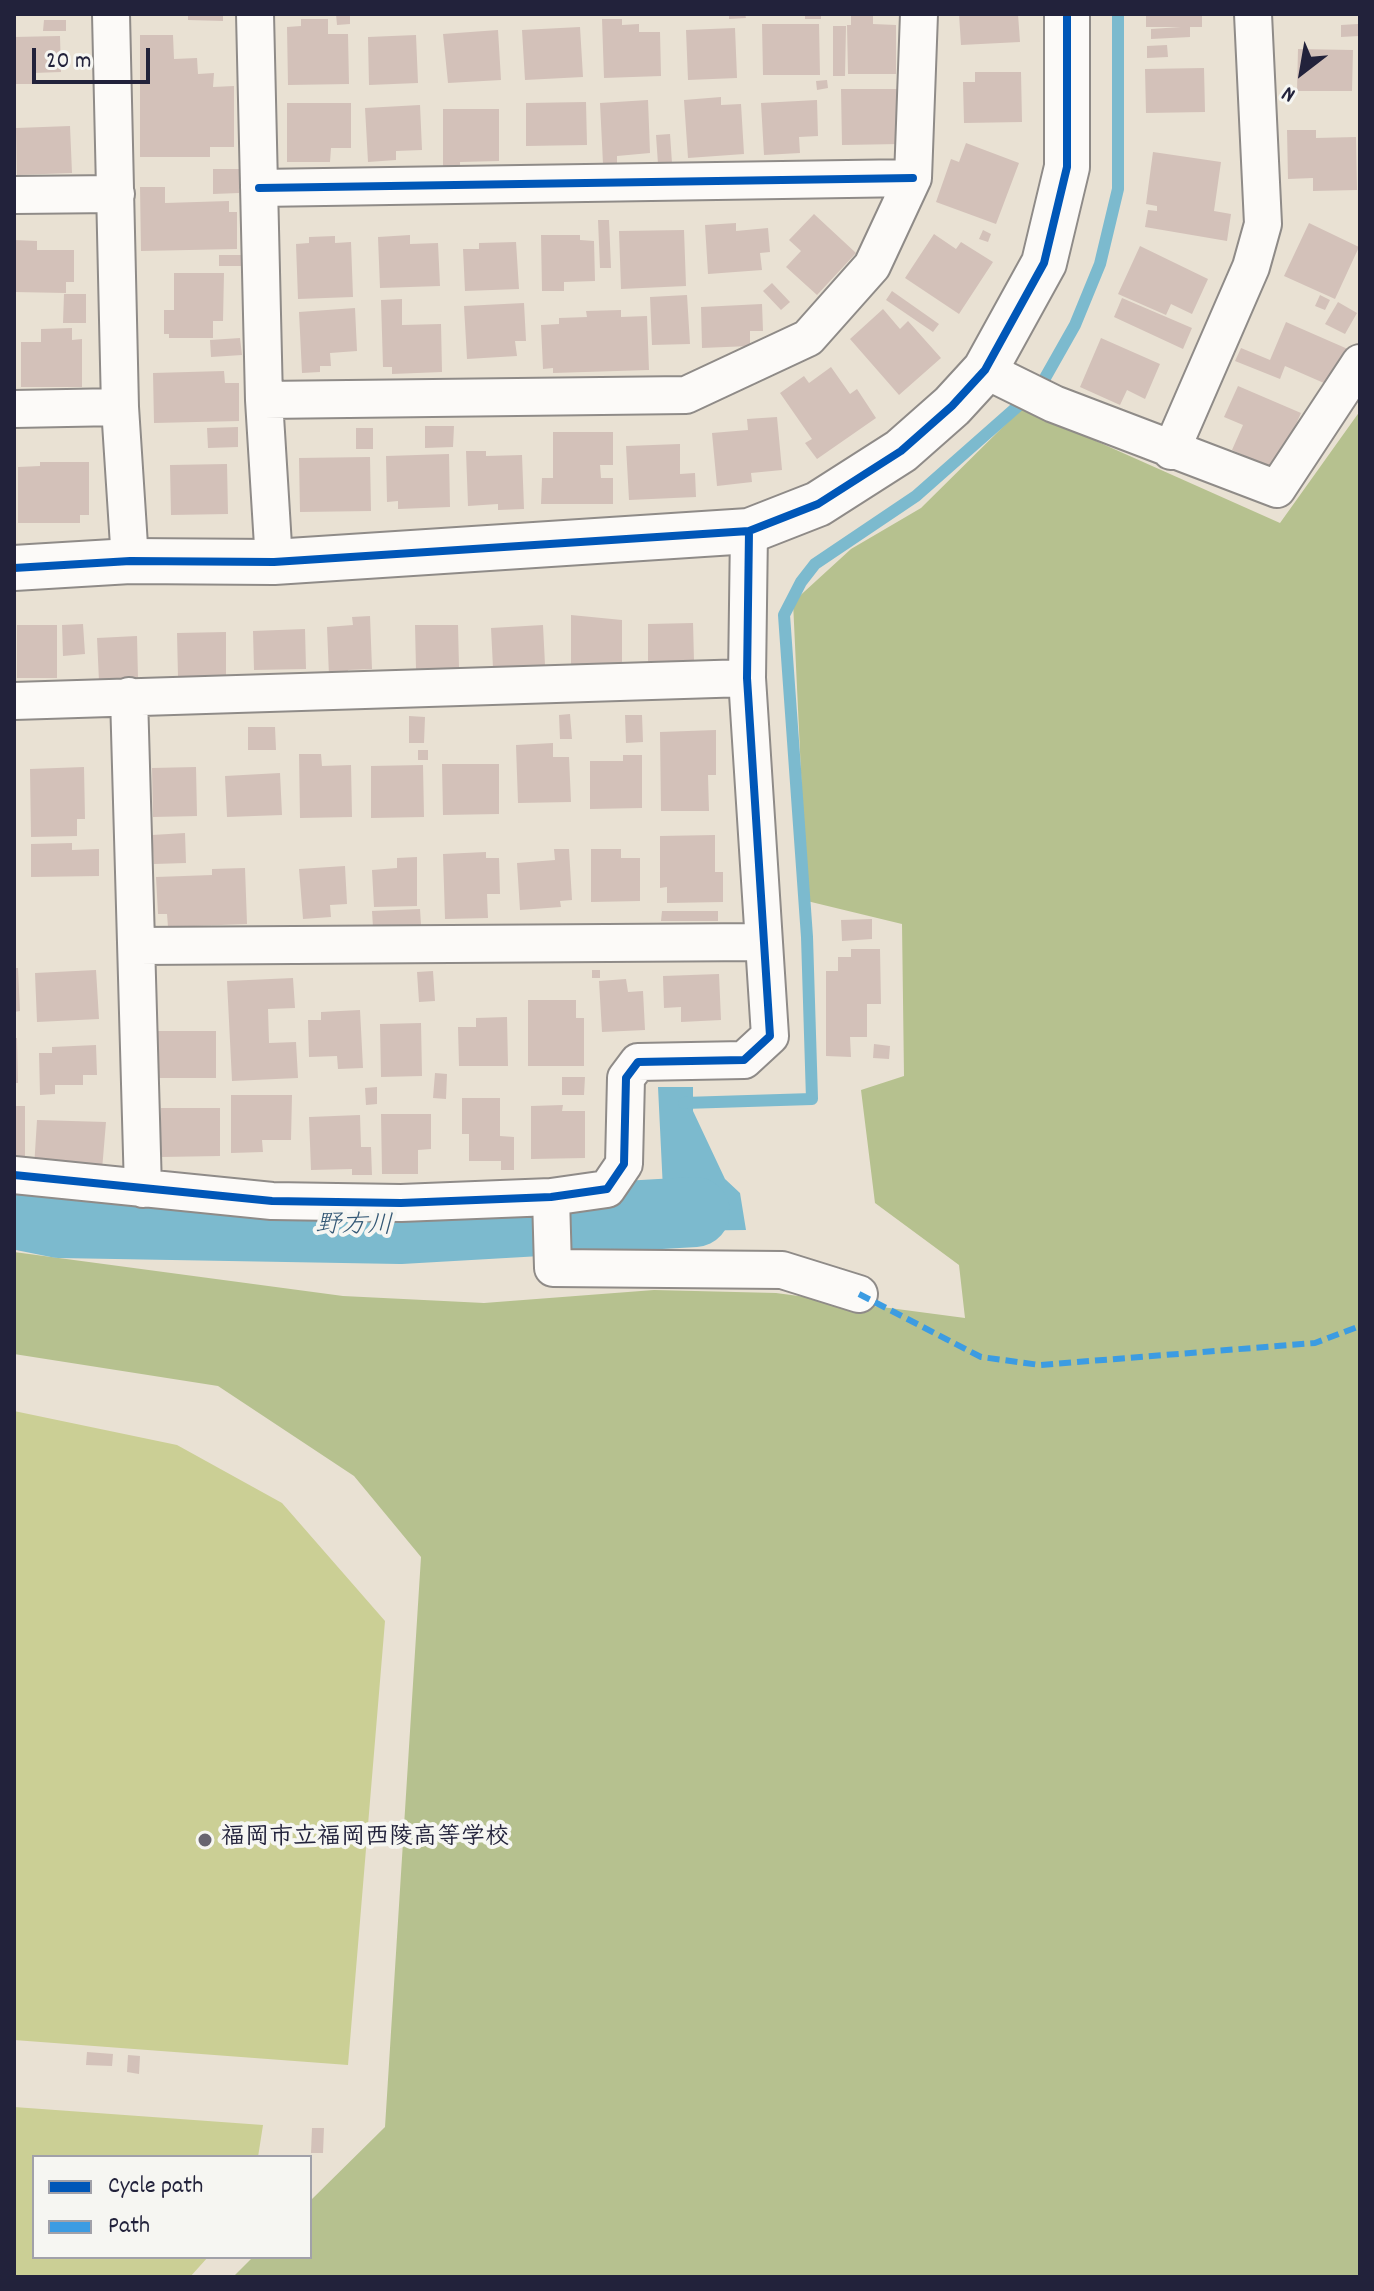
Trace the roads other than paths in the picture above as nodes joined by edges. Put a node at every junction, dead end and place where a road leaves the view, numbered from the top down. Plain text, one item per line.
1 (111, 14) edge
2 (255, 14) edge
3 (919, 14) edge
4 (1067, 14) edge
5 (1253, 14) edge
6 (913, 178) junction
7 (259, 188) junction
8 (116, 194) junction
9 (14, 195) edge
10 (1360, 363) edge
11 (985, 370) junction
12 (264, 400) junction
13 (120, 407) junction
14 (14, 409) edge
15 (1171, 451) junction
16 (749, 531) junction
17 (130, 561) junction
18 (274, 562) junction
19 (14, 568) edge
20 (747, 678) junction
21 (129, 696) junction
22 (14, 701) edge
23 (763, 942) junction
24 (138, 946) junction
25 (14, 1175) edge
26 (143, 1189) junction
27 (551, 1197) junction
28 (859, 1294) dead end

1 - 8 street
2 - 7 street
3 - 6 street
4 - 11 street
5 - 15 street
6 - 7 street
6 - 12 street
7 - 12 street
8 - 9 street
8 - 13 street
10 - 15 street
11 - 15 street
11 - 16 street
12 - 18 street
13 - 14 street
13 - 17 street
16 - 18 street
16 - 20 street
17 - 18 street
17 - 19 street
20 - 21 street
20 - 23 street
21 - 22 street
21 - 24 street
23 - 24 street
23 - 27 street
24 - 26 street
25 - 26 street
26 - 27 street
27 - 28 street

